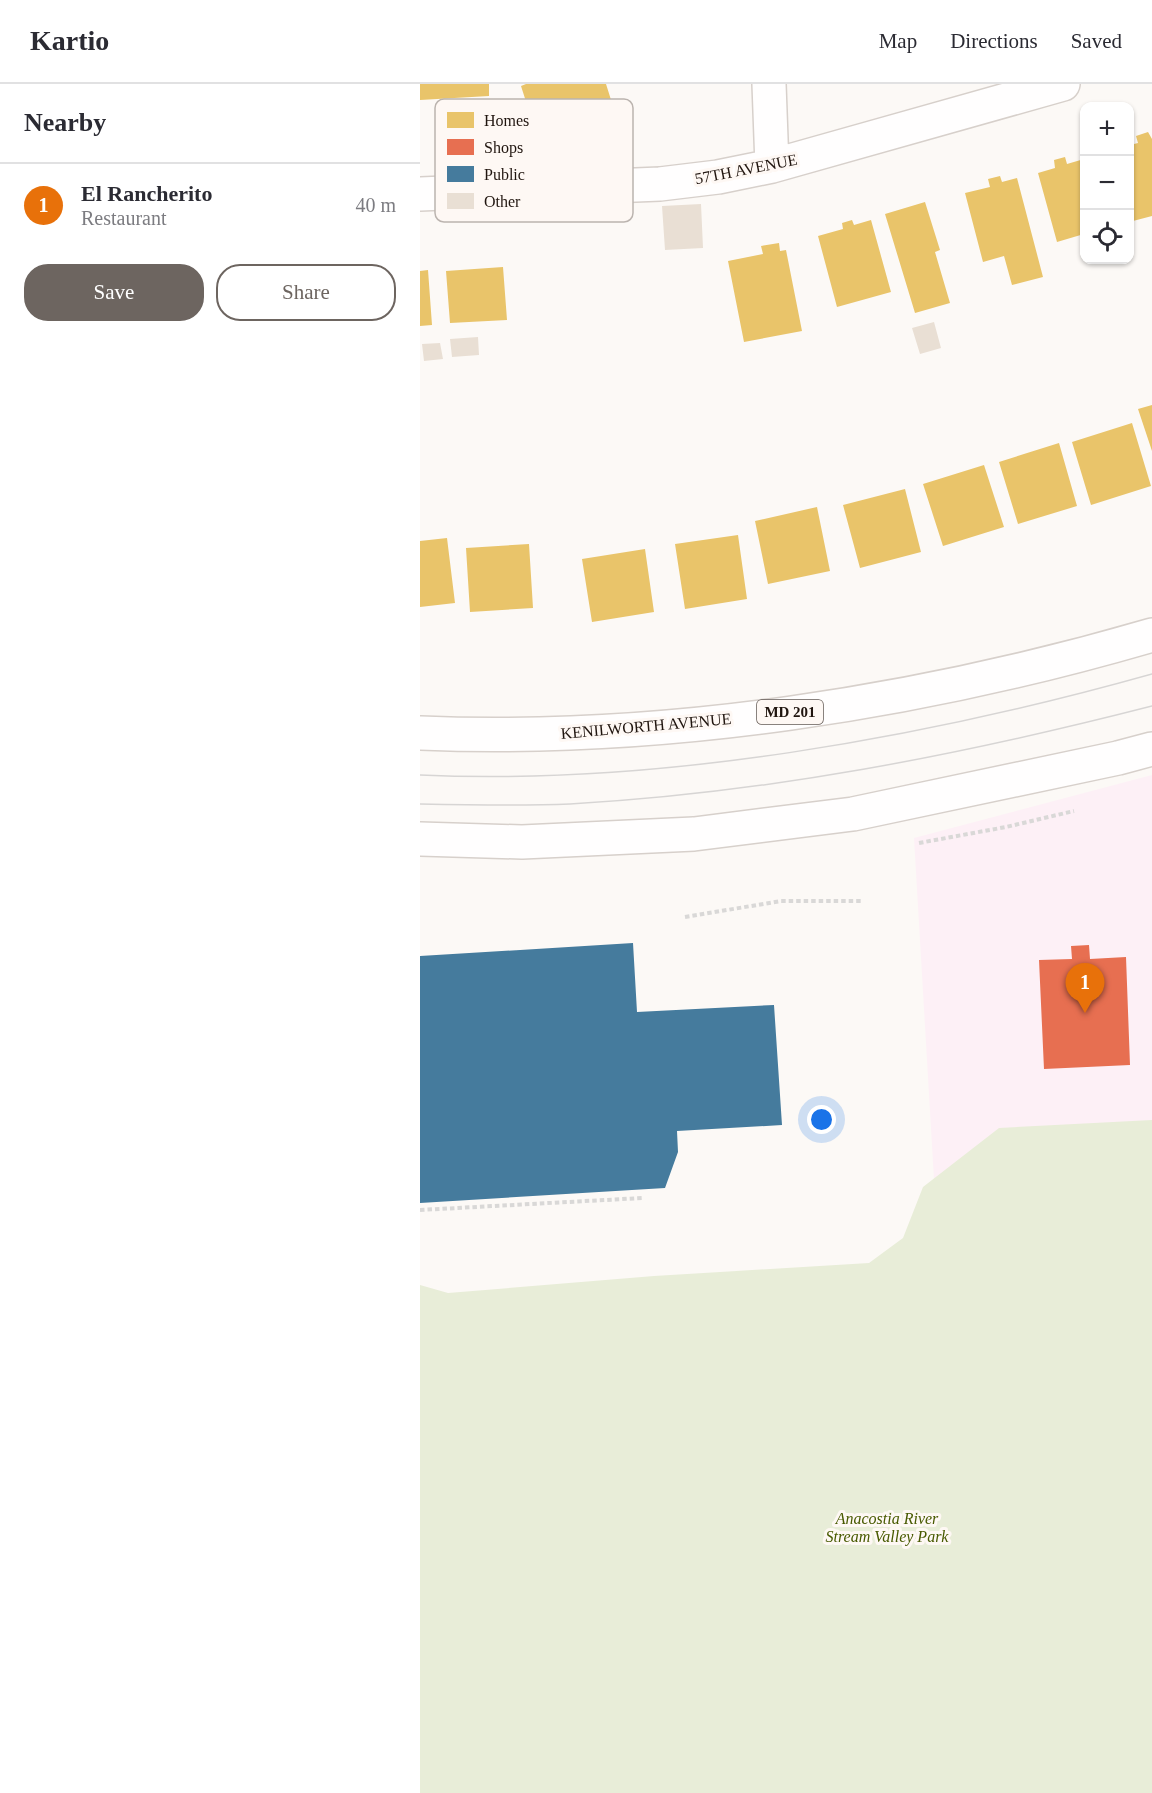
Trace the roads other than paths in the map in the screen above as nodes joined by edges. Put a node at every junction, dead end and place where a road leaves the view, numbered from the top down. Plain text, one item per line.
1 (769, 84) edge
2 (1063, 84) edge
3 (772, 166) junction
4 (633, 185) edge
5 (435, 193) edge
6 (420, 194) edge
7 (1152, 635) edge
8 (420, 733) edge
9 (1152, 748) edge
10 (420, 839) edge

1 - 3 main road
2 - 3 main road, 57TH AVENUE
3 - 4 main road, 57TH AVENUE
5 - 6 main road, 57TH AVENUE
7 - 8 main road, KENILWORTH AVENUE / MD 201
9 - 10 main road

